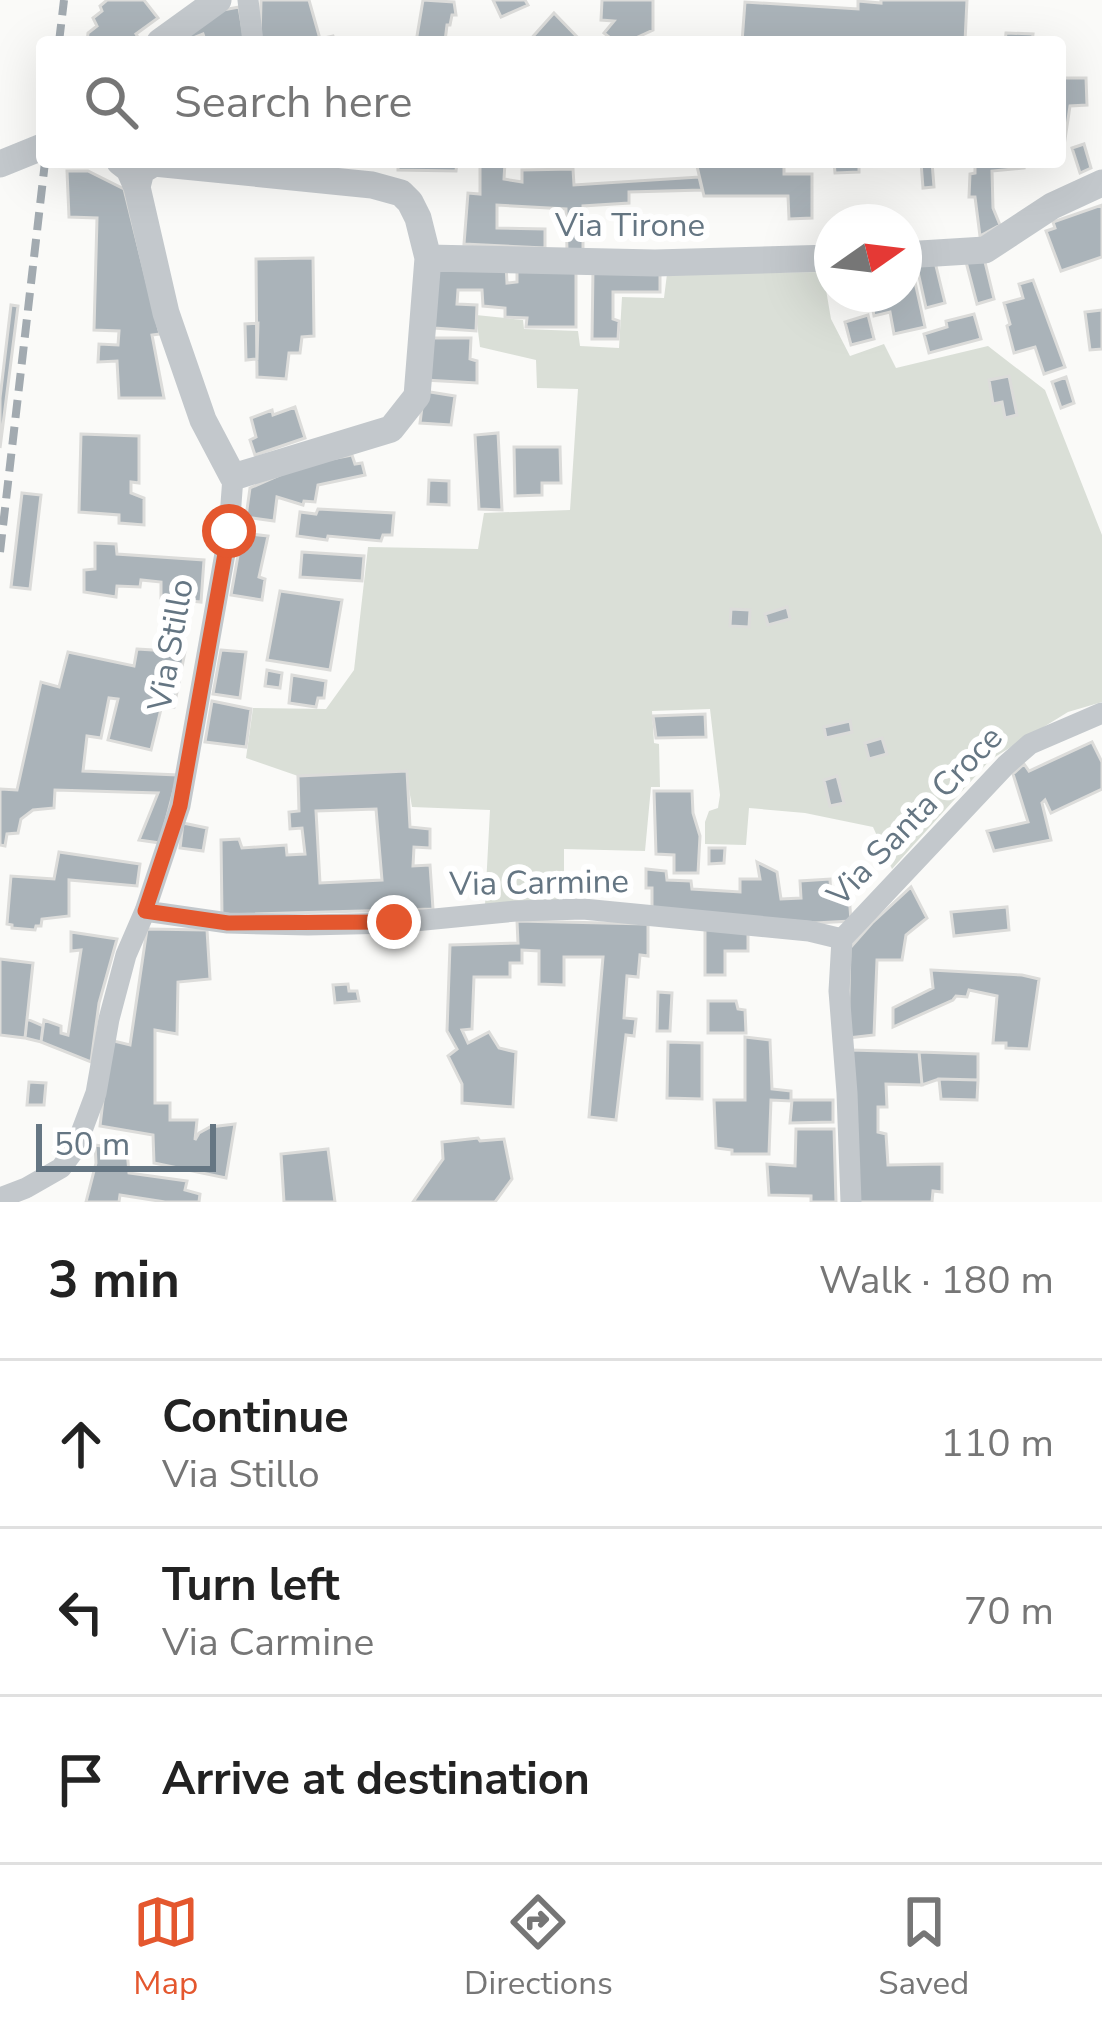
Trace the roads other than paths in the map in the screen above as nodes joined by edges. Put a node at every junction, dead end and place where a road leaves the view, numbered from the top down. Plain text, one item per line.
1 (218, 0) edge
2 (248, 0) edge
3 (168, 36) edge
4 (252, 36) edge
5 (36, 150) edge
6 (0, 164) edge
7 (224, 168) edge
8 (257, 168) edge
9 (147, 171) edge
10 (1102, 183) edge
11 (922, 254) edge
12 (428, 258) junction
13 (814, 259) edge
14 (233, 477) junction
15 (1102, 712) edge
16 (145, 911) junction
17 (842, 939) junction
18 (0, 1198) edge
19 (850, 1202) edge

1 - 3 street
2 - 4 street
5 - 6 street
7 - 9 street
8 - 12 street
9 - 14 street
10 - 11 street
12 - 13 street, Via Tirone
12 - 14 street
14 - 16 street, Via Stillo
15 - 17 street, Via Santa Croce
16 - 17 street, Via Carmine
16 - 18 street
17 - 19 street

